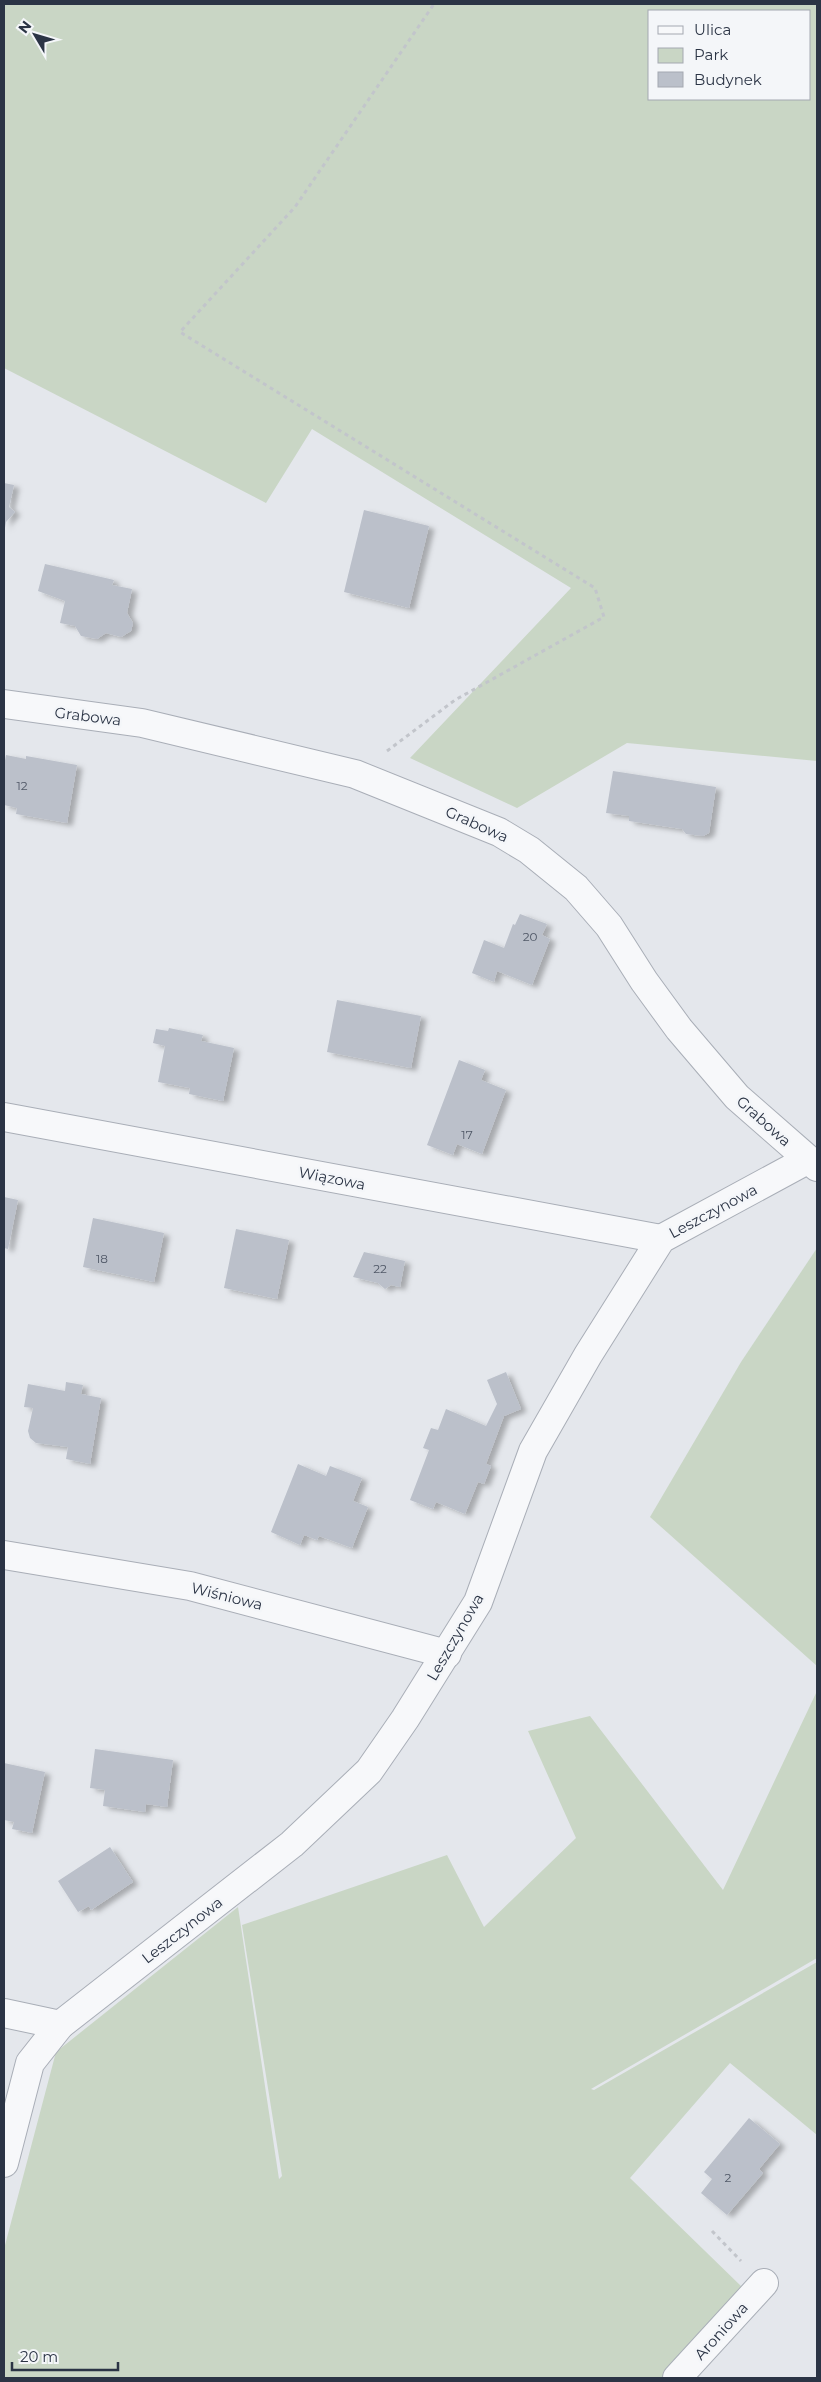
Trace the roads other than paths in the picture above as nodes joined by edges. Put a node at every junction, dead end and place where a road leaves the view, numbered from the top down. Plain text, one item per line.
1 (4, 704) edge
2 (4, 1117) edge
3 (812, 1164) edge
4 (661, 1239) junction
5 (4, 1555) edge
6 (447, 1654) junction
7 (4, 2013) edge
8 (60, 2025) junction
9 (4, 2163) edge
10 (764, 2283) road end
11 (677, 2378) edge

1 - 3 street, Grabowa
2 - 4 street, Wiązowa
3 - 4 street, Leszczynowa
4 - 6 street, Leszczynowa
5 - 6 street, Wiśniowa
6 - 8 street, Leszczynowa
7 - 8 street
8 - 9 street, Leszczynowa
10 - 11 street, Aroniowa

